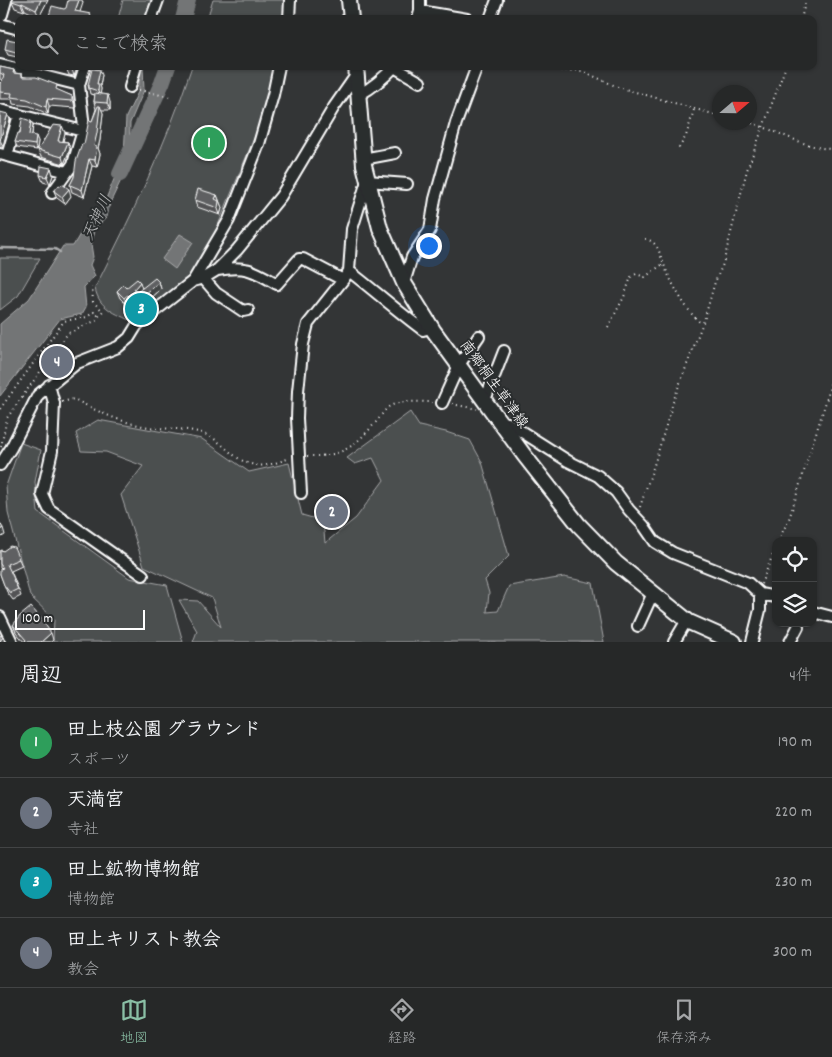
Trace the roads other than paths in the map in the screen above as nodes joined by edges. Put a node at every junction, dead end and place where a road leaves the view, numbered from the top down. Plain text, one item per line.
1 (4, 0) edge
2 (158, 0) edge
3 (290, 0) edge
4 (348, 0) edge
5 (497, 0) edge
6 (419, 10) edge
7 (0, 14) edge
8 (152, 15) edge
9 (289, 15) edge
10 (350, 15) edge
11 (446, 15) edge
12 (491, 15) edge
13 (0, 24) edge
14 (15, 28) edge
15 (0, 65) edge
16 (15, 69) edge
17 (20, 70) edge
18 (85, 70) edge
19 (135, 70) edge
20 (278, 70) edge
21 (356, 70) edge
22 (391, 70) edge
23 (399, 70) edge
24 (475, 70) edge
25 (420, 82) dead end
26 (79, 85) junction
27 (130, 88) road end
28 (359, 95) junction
29 (0, 110) edge
30 (19, 115) junction
31 (83, 131) junction
32 (395, 153) dead end
33 (4, 155) edge
34 (363, 159) junction
35 (67, 172) junction
36 (367, 181) junction
37 (407, 184) dead end
38 (52, 193) edge
39 (217, 270) junction
40 (346, 275) junction
41 (198, 280) junction
42 (404, 283) junction
43 (248, 310) dead end
44 (432, 328) junction
45 (479, 336) dead end
46 (504, 351) dead end
47 (459, 365) junction
48 (49, 385) junction
49 (442, 402) road end
50 (481, 405) junction
51 (500, 422) junction
52 (0, 465) edge
53 (301, 493) dead end
54 (143, 575) dead end
55 (654, 593) junction
56 (760, 594) junction
57 (772, 596) edge
58 (817, 613) edge
59 (0, 617) edge
60 (832, 617) edge
61 (687, 620) junction
62 (638, 626) dead end
63 (798, 627) dead end
64 (12, 642) edge
65 (674, 642) edge
66 (734, 642) edge
67 (752, 642) edge
68 (790, 642) edge

1 - 7 main road
2 - 8 street
3 - 9 street
4 - 10 main road
5 - 12 street
6 - 11 street
13 - 14 street
15 - 16 street
17 - 26 street
18 - 26 street
19 - 27 street
20 - 41 street
21 - 28 main road, 南郷桐生草津線
21 - 39 street
22 - 28 street
23 - 25 street
24 - 42 street
26 - 31 street
28 - 34 main road, 南郷桐生草津線
29 - 30 street
30 - 31 street
30 - 33 street
31 - 35 street
32 - 34 street
33 - 35 street
34 - 36 main road, 南郷桐生草津線
35 - 38 street
36 - 37 street
36 - 40 street
36 - 42 main road, 南郷桐生草津線
39 - 40 street
39 - 41 street
40 - 44 street
40 - 53 street
41 - 43 street
41 - 48 street
42 - 44 main road, 南郷桐生草津線
44 - 47 main road, 南郷桐生草津線
45 - 47 street
46 - 50 street
47 - 49 street
47 - 50 main road, 南郷桐生草津線
48 - 52 street
48 - 54 street
50 - 51 main road, 南郷桐生草津線
51 - 55 main road, 南郷桐生草津線
51 - 56 street
55 - 61 main road, 南郷桐生草津線
55 - 62 street
56 - 57 street
56 - 67 street
58 - 60 street
59 - 64 street
61 - 65 street
61 - 66 main road, 南郷桐生草津線
63 - 68 street

